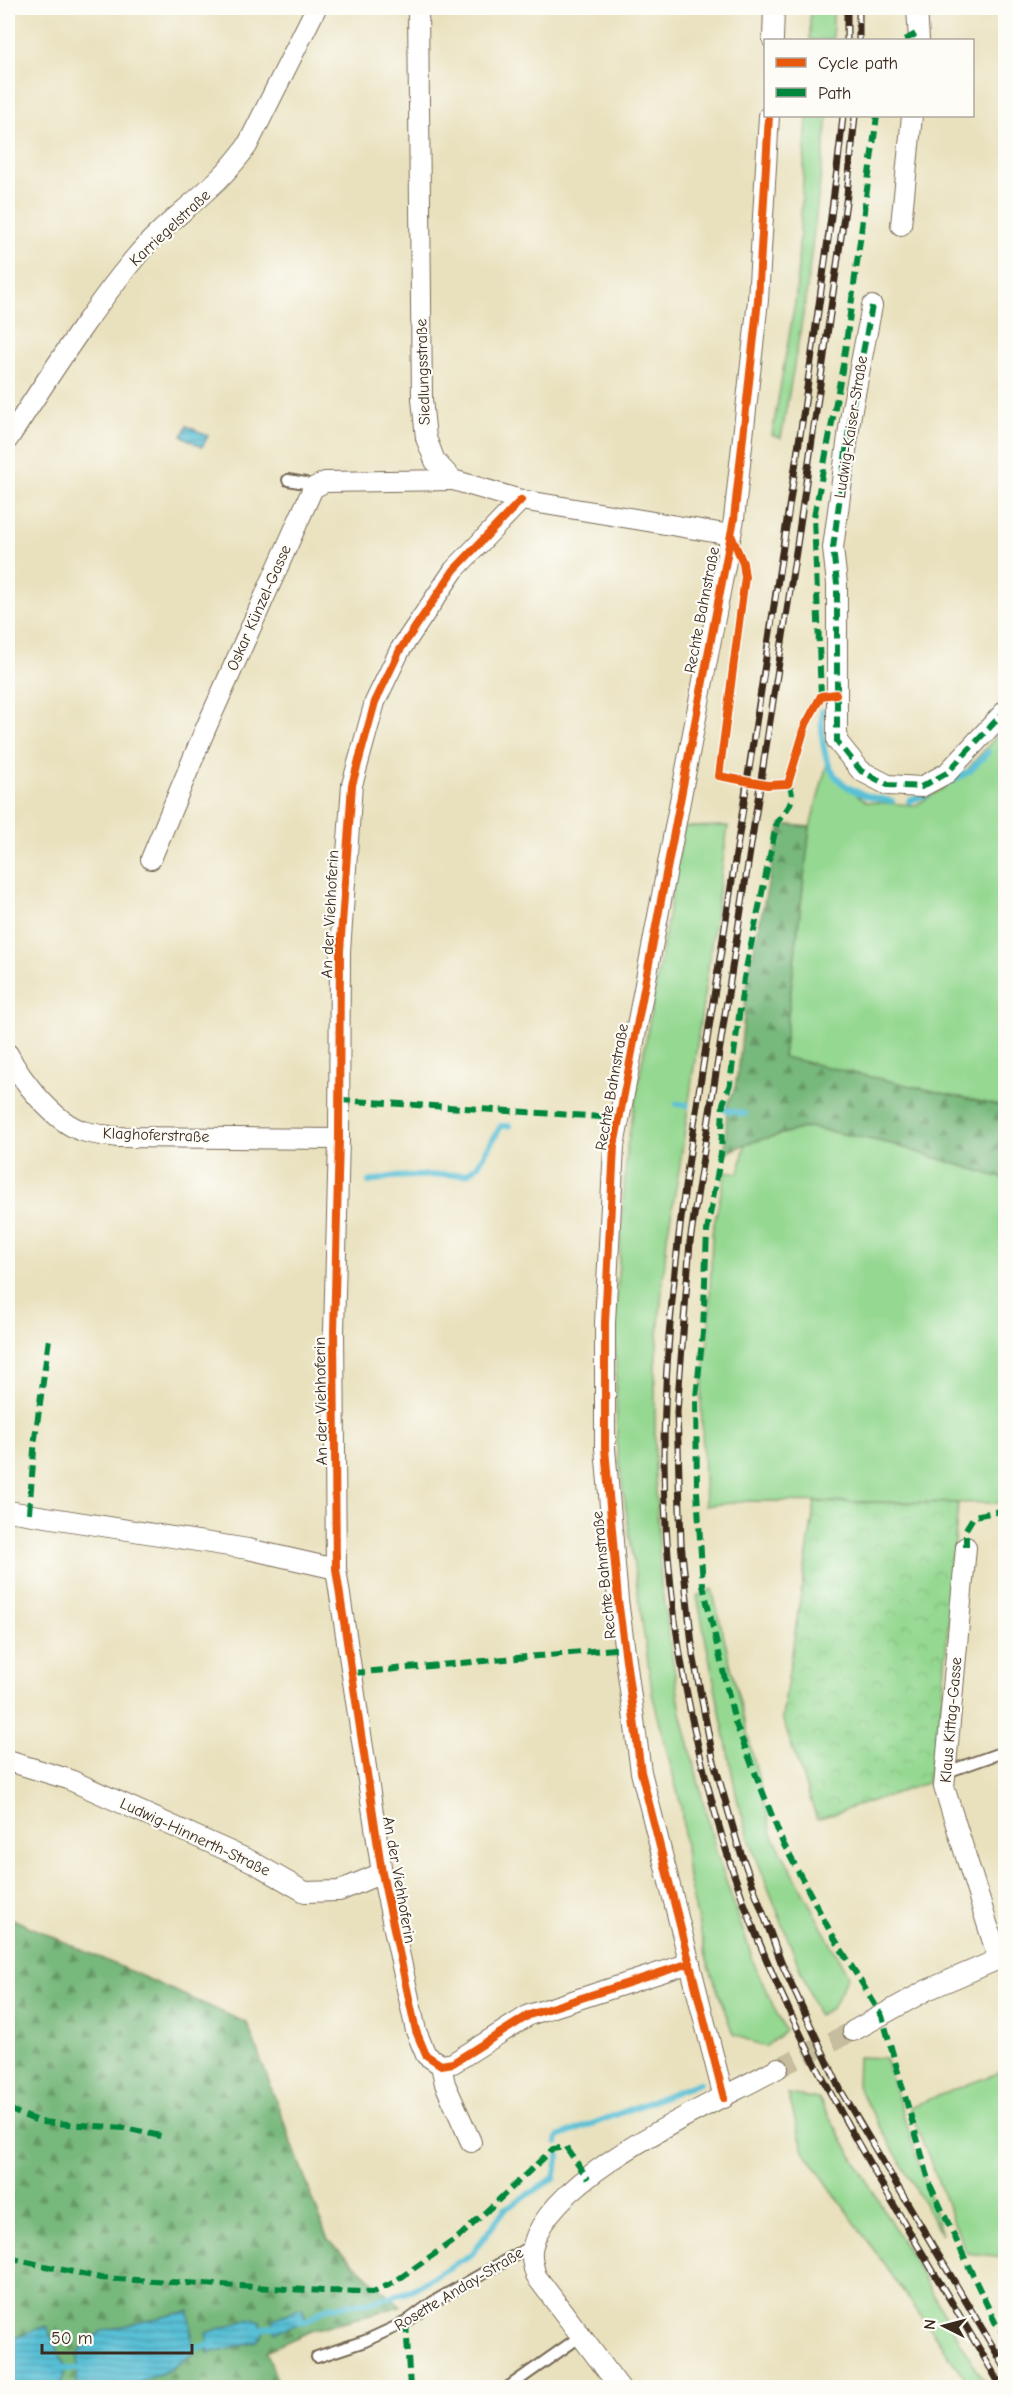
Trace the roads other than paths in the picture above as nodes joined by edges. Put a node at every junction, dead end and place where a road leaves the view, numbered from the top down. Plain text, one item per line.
1 (316, 8) edge
2 (418, 8) edge
3 (774, 8) edge
4 (916, 8) edge
5 (773, 39) edge
6 (919, 39) edge
7 (769, 117) edge
8 (912, 117) edge
9 (901, 225) dead end
10 (872, 306) dead end
11 (8, 439) edge
12 (288, 480) dead end
13 (453, 480) junction
14 (313, 488) junction
15 (521, 500) junction
16 (731, 535) junction
17 (1005, 710) edge
18 (151, 860) dead end
19 (8, 1054) edge
20 (339, 1139) junction
21 (8, 1511) edge
22 (966, 1547) dead end
23 (336, 1569) junction
24 (1005, 1751) edge
25 (8, 1761) edge
26 (944, 1773) junction
27 (382, 1873) junction
28 (1002, 1957) edge
29 (690, 1963) junction
30 (853, 2031) tunnel mouth
31 (441, 2065) junction
32 (778, 2068) tunnel mouth
33 (724, 2098) junction
34 (471, 2142) dead end
35 (533, 2245) junction
36 (581, 2336) junction
37 (317, 2357) dead end
38 (507, 2388) edge
39 (620, 2388) edge

1 - 11 street, Karriegelstraße
2 - 13 street, Siedlungsstraße
3 - 5 street
4 - 6 street
7 - 16 street, Rechte Bahnstraße
8 - 9 street
10 - 17 street, Ludwig-Kaiser-Straße
12 - 14 lane
13 - 14 street
13 - 15 street
14 - 18 street, Oskar Künzel-Gasse
15 - 16 street
15 - 20 street, An der Viehhoferin
16 - 29 street, Rechte Bahnstraße
19 - 20 street, Klaghoferstraße
20 - 23 street, An der Viehhoferin
21 - 23 street
22 - 26 street, Klaus Kittag-Gasse
23 - 27 street, An der Viehhoferin
24 - 26 lane
25 - 27 street, Ludwig-Hinnerth-Straße
26 - 28 street, Klaus Kittag-Gasse
27 - 31 street, An der Viehhoferin
28 - 30 street
29 - 31 street
29 - 33 street, Rechte Bahnstraße
31 - 34 street, An der Viehhoferin
32 - 33 street, Rosette Anday-Straße
33 - 35 street, Rosette Anday-Straße
35 - 36 street, Rosette Anday-Straße
35 - 37 lane, Rosette Anday-Straße
36 - 38 lane
36 - 39 street, Rosette Anday-Straße

